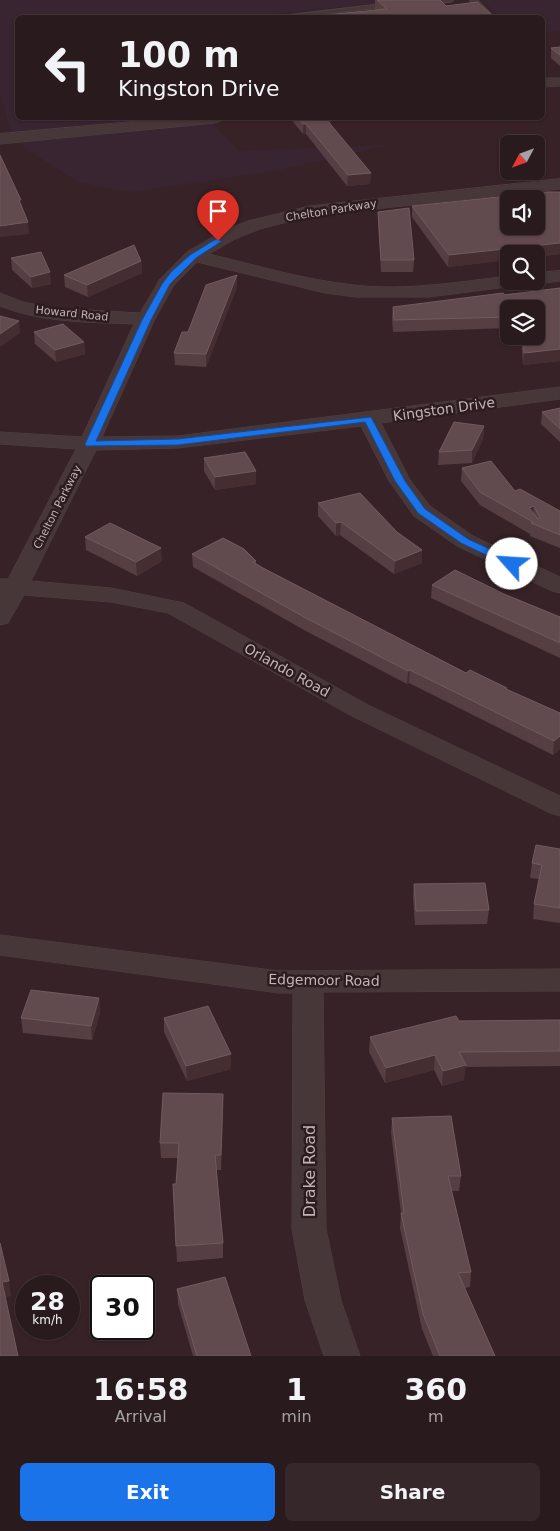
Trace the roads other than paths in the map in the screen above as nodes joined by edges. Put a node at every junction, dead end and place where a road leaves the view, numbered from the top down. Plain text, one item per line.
1 (450, 0) edge
2 (473, 0) edge
3 (420, 3) edge
4 (400, 5) edge
5 (302, 15) edge
6 (489, 15) edge
7 (560, 82) edge
8 (545, 83) edge
9 (177, 120) edge
10 (0, 139) edge
11 (560, 184) edge
12 (193, 256) junction
13 (560, 276) edge
14 (545, 278) edge
15 (500, 283) edge
16 (0, 299) edge
17 (146, 320) junction
18 (560, 392) edge
19 (368, 419) junction
20 (0, 438) edge
21 (90, 444) junction
22 (8, 586) edge
23 (560, 586) edge
24 (0, 618) edge
25 (560, 807) edge
26 (0, 946) edge
27 (560, 980) edge
28 (308, 981) junction
29 (342, 1356) edge

1 - 3 lane
2 - 6 lane
4 - 5 lane
7 - 8 street
9 - 10 street
11 - 12 street, Chelton Parkway
12 - 15 street
12 - 17 street, Chelton Parkway
13 - 14 street
16 - 17 street, Howard Road
17 - 21 street, Chelton Parkway
18 - 19 street, Kingston Drive
19 - 21 street, Kingston Drive
19 - 23 street
20 - 21 street, Kingston Drive
21 - 22 street, Chelton Parkway
22 - 24 street, Chelton Parkway
22 - 25 street, Orlando Road
26 - 28 street, Edgemoor Road
27 - 28 street, Edgemoor Road
28 - 29 street, Drake Road

